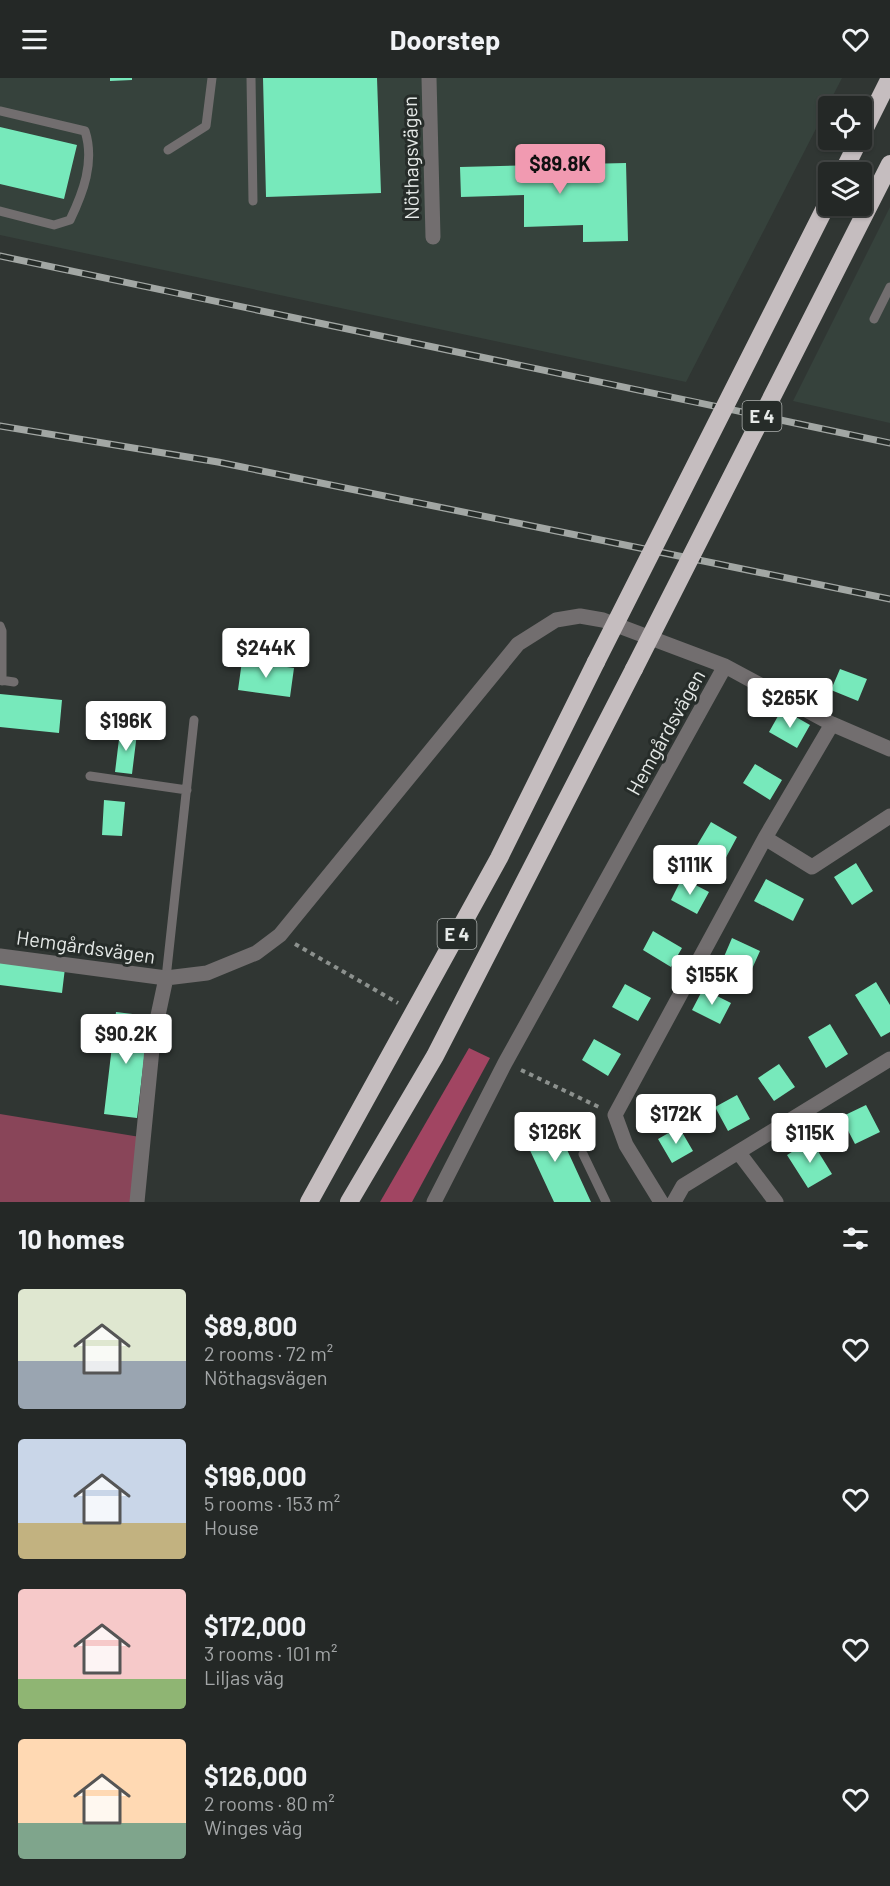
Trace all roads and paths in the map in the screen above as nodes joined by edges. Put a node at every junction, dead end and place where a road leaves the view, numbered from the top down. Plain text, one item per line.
1 (212, 78) edge
2 (250, 78) edge
3 (429, 78) edge
4 (890, 78) edge
5 (0, 111) edge
6 (872, 114) edge
7 (168, 150) dead end
8 (890, 164) edge
9 (253, 201) dead end
10 (0, 211) edge
11 (821, 216) edge
12 (433, 237) dead end
13 (890, 287) edge
14 (874, 319) dead end
15 (0, 626) edge
16 (725, 666) junction
17 (1, 680) edge
18 (14, 682) dead end
19 (194, 720) dead end
20 (832, 724) junction
21 (890, 749) edge
22 (90, 776) dead end
23 (187, 790) junction
24 (890, 816) edge
25 (765, 838) junction
26 (280, 935) junction
27 (0, 956) edge
28 (166, 978) junction
29 (398, 1004) dead end
30 (890, 1059) edge
31 (505, 1063) junction
32 (615, 1115) junction
33 (739, 1153) junction
34 (583, 1154) dead end
35 (137, 1202) edge
36 (309, 1202) edge
37 (349, 1202) edge
38 (434, 1202) edge
39 (606, 1202) edge
40 (661, 1202) edge
41 (674, 1202) edge
42 (776, 1202) edge

1 - 7 lane
2 - 9 lane
3 - 12 street, Nöthagsvägen
4 - 6 highway
5 - 10 lane
8 - 37 highway, E 4, bridge
11 - 36 highway, E 4, bridge
13 - 14 lane
15 - 17 lane
16 - 20 street
16 - 26 street, Hemgårdsvägen
16 - 31 street, Hemgårdsvägen
17 - 18 lane
19 - 23 lane
20 - 21 street
20 - 25 street
22 - 23 lane
23 - 28 lane
24 - 25 street
25 - 32 street
26 - 28 street, Hemgårdsvägen
26 - 29 path
27 - 28 street, Hemgårdsvägen
28 - 35 street, Hemgårdsvägen
30 - 33 street
31 - 32 path
31 - 38 street, Hemgårdsvägen
32 - 40 street
33 - 41 street
33 - 42 street
34 - 39 lane

